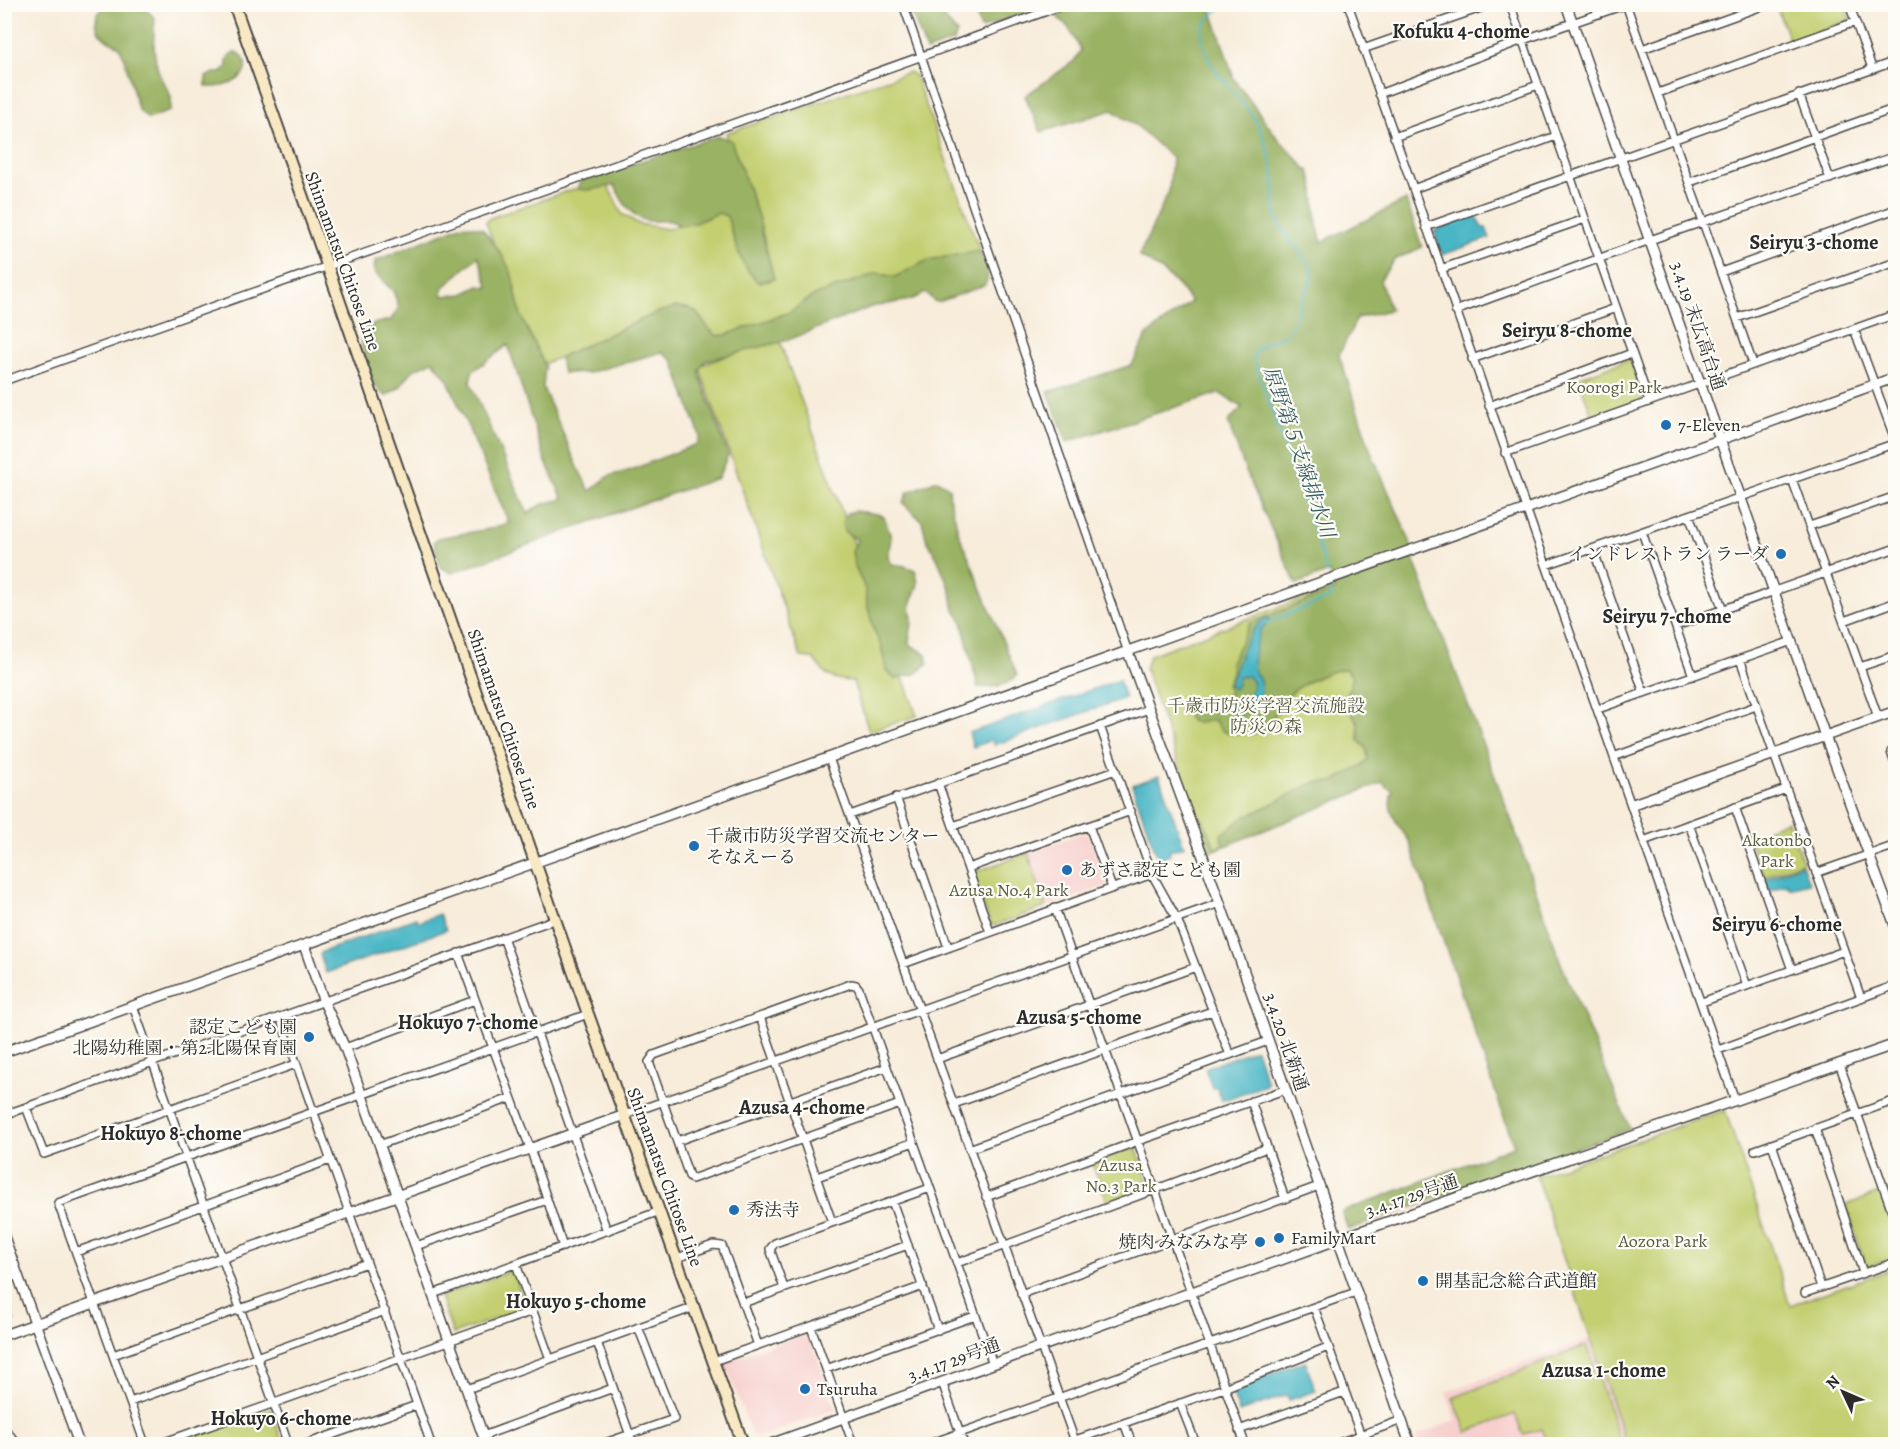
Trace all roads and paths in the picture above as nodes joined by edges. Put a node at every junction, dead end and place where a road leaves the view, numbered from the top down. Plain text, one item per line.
1 (234, 4) edge
2 (903, 4) edge
3 (1066, 4) edge
4 (1492, 4) edge
5 (1510, 4) edge
6 (1566, 4) edge
7 (1768, 4) edge
8 (1849, 4) edge
9 (1351, 5) edge
10 (1626, 5) edge
11 (1855, 22) junction
12 (1573, 23) junction
13 (1523, 40) junction
14 (1364, 49) junction
15 (1642, 49) junction
16 (921, 57) junction
17 (1896, 60) edge
18 (1872, 68) junction
19 (1538, 85) junction
20 (1658, 93) junction
21 (1379, 94) junction
22 (1799, 94) junction
23 (1896, 108) edge
24 (1394, 136) junction
25 (1556, 136) junction
26 (1815, 137) junction
27 (1674, 138) junction
28 (1620, 156) junction
29 (1896, 156) edge
30 (1569, 174) junction
31 (1830, 178) junction
32 (1690, 182) junction
33 (1413, 189) junction
34 (1896, 209) edge
35 (1585, 219) junction
36 (1704, 222) junction
37 (1426, 227) junction
38 (1650, 240) junction
39 (1599, 259) junction
40 (1896, 261) edge
41 (327, 265) junction
42 (1441, 269) junction
43 (1721, 272) junction
44 (1616, 308) junction
45 (1455, 310) junction
46 (1896, 314) edge
47 (1737, 318) junction
48 (1854, 329) junction
49 (1632, 353) junction
50 (1472, 359) junction
51 (1753, 364) junction
52 (1896, 377) edge
53 (4, 381) edge
54 (1700, 383) junction
55 (1873, 385) junction
56 (1649, 401) junction
57 (1489, 406) junction
58 (1721, 440) junction
59 (1896, 442) edge
60 (1506, 453) junction
61 (1792, 478) junction
62 (1896, 496) edge
63 (1740, 497) junction
64 (1526, 508) junction
65 (1689, 515) junction
66 (1810, 526) junction
67 (1642, 531) junction
68 (1896, 548) edge
69 (1593, 549) junction
70 (1546, 565) junction
71 (1827, 573) junction
72 (1775, 592) junction
73 (1896, 602) edge
74 (1723, 610) junction
75 (1844, 621) junction
76 (1676, 627) junction
77 (1792, 641) junction
78 (1128, 652) junction
79 (1896, 655) edge
80 (1740, 659) junction
81 (1860, 667) junction
82 (1693, 676) junction
83 (1644, 693) junction
84 (1756, 706) junction
85 (1149, 709) junction
86 (1599, 709) junction
87 (1896, 711) edge
88 (1878, 717) junction
89 (1100, 726) junction
90 (1825, 736) junction
91 (1896, 751) edge
92 (1773, 754) junction
93 (1616, 756) junction
94 (829, 758) junction
95 (1896, 766) edge
96 (1116, 770) junction
97 (938, 783) junction
98 (1786, 789) junction
99 (896, 797) junction
100 (1633, 804) junction
101 (1735, 807) junction
102 (1131, 811) junction
103 (850, 815) junction
104 (1689, 824) junction
105 (953, 826) junction
106 (1089, 826) junction
107 (1646, 840) junction
108 (1896, 845) edge
109 (1869, 855) junction
110 (536, 862) junction
111 (968, 868) junction
112 (1816, 873) junction
113 (1152, 874) junction
114 (1112, 888) junction
115 (1220, 903) junction
116 (1055, 908) junction
117 (556, 919) junction
118 (1178, 920) junction
119 (1896, 928) edge
120 (990, 932) junction
121 (503, 937) junction
122 (304, 945) junction
123 (948, 947) junction
124 (1844, 951) junction
125 (458, 953) junction
126 (1072, 957) junction
127 (903, 964) junction
128 (1196, 967) junction
129 (1792, 970) junction
130 (1896, 985) edge
131 (1747, 986) junction
132 (1861, 998) junction
133 (476, 1000) junction
134 (324, 1002) junction
135 (1702, 1002) junction
136 (1089, 1005) junction
137 (133, 1006) junction
138 (920, 1011) junction
139 (1212, 1011) junction
140 (588, 1014) junction
141 (280, 1017) junction
142 (760, 1017) junction
143 (873, 1028) junction
144 (536, 1033) junction
145 (1268, 1041) junction
146 (1896, 1044) edge
147 (345, 1048) junction
148 (493, 1048) junction
149 (1105, 1049) junction
150 (1718, 1050) junction
151 (4, 1052) edge
152 (1230, 1055) junction
153 (937, 1059) junction
154 (153, 1062) junction
155 (775, 1062) junction
156 (1839, 1063) junction
157 (296, 1064) junction
158 (887, 1067) junction
159 (1284, 1090) junction
160 (1121, 1094) junction
161 (361, 1095) junction
162 (511, 1098) junction
163 (1735, 1100) junction
164 (1896, 1100) edge
165 (664, 1101) junction
166 (789, 1101) junction
167 (1251, 1101) junction
168 (900, 1104) junction
169 (954, 1104) junction
170 (26, 1107) junction
171 (170, 1110) junction
172 (313, 1112) junction
173 (1859, 1113) junction
174 (4, 1115) edge
175 (625, 1115) junction
176 (1815, 1128) junction
177 (573, 1133) junction
178 (803, 1139) junction
179 (1138, 1141) junction
180 (677, 1142) junction
181 (914, 1143) junction
182 (1772, 1144) junction
183 (379, 1145) junction
184 (530, 1148) junction
185 (1268, 1148) junction
186 (969, 1149) junction
187 (1755, 1150) dead end
188 (187, 1157) junction
189 (330, 1160) junction
190 (818, 1177) junction
191 (1319, 1186) junction
192 (930, 1188) junction
193 (1155, 1190) junction
194 (398, 1195) junction
195 (986, 1197) junction
196 (1285, 1199) junction
197 (547, 1200) junction
198 (892, 1201) junction
199 (204, 1206) junction
200 (660, 1211) junction
201 (350, 1213) junction
202 (832, 1222) junction
203 (1896, 1222) edge
204 (607, 1231) junction
205 (4, 1237) edge
206 (1173, 1239) junction
207 (1337, 1240) junction
208 (908, 1245) junction
209 (416, 1246) junction
210 (1004, 1246) junction
211 (563, 1247) junction
212 (76, 1252) junction
213 (223, 1258) junction
214 (677, 1258) junction
215 (1896, 1262) edge
216 (368, 1263) junction
217 (957, 1263) junction
218 (516, 1264) junction
219 (1863, 1273) junction
220 (18, 1275) junction
221 (4, 1280) edge
222 (923, 1286) junction
223 (1821, 1287) junction
224 (784, 1288) junction
225 (1356, 1292) junction
226 (1805, 1293) dead end
227 (433, 1294) junction
228 (1021, 1294) junction
229 (1192, 1294) junction
230 (743, 1303) junction
231 (94, 1304) junction
232 (695, 1307) junction
233 (1314, 1307) junction
234 (240, 1308) junction
235 (385, 1311) junction
236 (533, 1311) junction
237 (975, 1316) junction
238 (36, 1324) junction
239 (638, 1327) junction
240 (811, 1327) junction
241 (938, 1330) junction
242 (4, 1335) edge
243 (450, 1341) junction
244 (597, 1342) junction
245 (758, 1345) junction
246 (1211, 1345) junction
247 (1041, 1347) junction
248 (1328, 1347) junction
249 (113, 1354) junction
250 (257, 1355) junction
251 (401, 1358) junction
252 (550, 1359) junction
253 (714, 1361) junction
254 (993, 1364) junction
255 (826, 1369) junction
256 (942, 1382) junction
257 (613, 1388) junction
258 (1224, 1388) junction
259 (466, 1389) junction
260 (1344, 1392) junction
261 (1060, 1398) junction
262 (130, 1402) junction
263 (1180, 1402) junction
264 (274, 1404) junction
265 (417, 1405) junction
266 (843, 1418) junction
267 (1402, 1420) junction
268 (1124, 1423) junction
269 (4, 1428) edge
270 (1239, 1430) junction
271 (960, 1434) junction
272 (630, 1435) junction
273 (1360, 1436) junction
274 (484, 1440) edge
275 (1075, 1443) edge
276 (15, 1444) edge
277 (79, 1444) edge
278 (146, 1444) edge
279 (159, 1444) edge
280 (288, 1444) edge
281 (306, 1444) edge
282 (431, 1444) edge
283 (602, 1444) edge
284 (633, 1444) edge
285 (743, 1444) edge
286 (771, 1444) edge
287 (853, 1444) edge
288 (929, 1444) edge
289 (964, 1444) edge
290 (1064, 1444) edge
291 (1132, 1444) edge
292 (1196, 1444) edge
293 (1245, 1444) edge
294 (1336, 1444) edge
295 (1364, 1444) edge
296 (1410, 1444) edge

1 - 41 main road, Shimamatsu Chitose Line
2 - 16 street
3 - 16 street
4 - 14 street
5 - 13 street
6 - 12 street, 3.4.19 末広高台通
7 - 15 street
8 - 11 street
9 - 14 street
10 - 12 street
10 - 15 street
11 - 18 street
11 - 20 street
12 - 13 street
12 - 28 street, 3.4.19 末広高台通
13 - 19 street
13 - 21 street
14 - 21 street
15 - 20 street
16 - 41 street
16 - 78 street
17 - 18 street
18 - 22 street
19 - 24 street
19 - 25 street
20 - 27 street
21 - 24 street
22 - 26 street
22 - 27 street
23 - 26 street
24 - 33 street
25 - 30 street
25 - 33 street
26 - 31 street
26 - 32 street
27 - 28 street
27 - 32 street
28 - 30 street
28 - 38 street, 3.4.19 末広高台通
29 - 31 street
30 - 35 street
30 - 37 street
31 - 36 street
32 - 36 street
33 - 37 street
34 - 43 street
35 - 39 street
35 - 42 street
36 - 38 street
36 - 43 street
37 - 42 street
38 - 39 street
38 - 54 street, 3.4.19 末広高台通
39 - 44 street
39 - 45 street
40 - 47 street
41 - 53 street
41 - 110 main road, Shimamatsu Chitose Line
42 - 45 street
43 - 47 street
44 - 49 street
44 - 50 street
45 - 50 street
46 - 48 street
47 - 51 street
48 - 51 street
48 - 55 street
49 - 56 street
49 - 57 street
50 - 57 street
51 - 54 street
52 - 55 street
54 - 56 street
54 - 58 street, 3.4.19 末広高台通
55 - 58 street
55 - 59 street
56 - 60 street
57 - 60 street
58 - 63 street, 3.4.19 末広高台通
58 - 64 street
59 - 61 street
60 - 64 street
61 - 63 street
61 - 66 street
62 - 66 street
63 - 65 street
63 - 72 street, 3.4.19 末広高台通
64 - 70 street
64 - 78 street
65 - 67 street
65 - 74 street
66 - 71 street
67 - 69 street
67 - 76 street
68 - 71 street
69 - 70 street
69 - 83 street
70 - 86 street
71 - 72 street
71 - 75 street
72 - 74 street
72 - 77 street, 3.4.19 末広高台通
73 - 75 street
74 - 76 street
75 - 81 street
76 - 82 street
77 - 80 street
77 - 90 street, 3.4.19 末広高台通
78 - 85 street, 3.4.20 北新通
78 - 94 street
79 - 81 street
80 - 82 street
80 - 84 street
81 - 88 street
82 - 83 street
83 - 86 street
84 - 92 street
84 - 93 street
85 - 89 street
85 - 115 street, 3.4.20 北新通
86 - 93 street
87 - 88 street
88 - 90 street
89 - 96 street
89 - 97 street
90 - 92 street
90 - 109 street, 3.4.19 末広高台通
91 - 95 street
92 - 98 street
92 - 100 street
93 - 100 street
94 - 103 street
94 - 110 street
96 - 102 street
96 - 105 street
97 - 99 street
97 - 105 street
98 - 101 street
98 - 112 street
99 - 103 street
99 - 123 street
100 - 107 street
101 - 104 street
101 - 129 street
102 - 106 street
102 - 113 street
103 - 127 street
104 - 107 street
104 - 131 street
105 - 111 street
106 - 111 street
106 - 114 street
107 - 135 street
108 - 109 street
109 - 112 street
109 - 119 street, 3.4.19 末広高台通
110 - 117 main road, Shimamatsu Chitose Line
110 - 122 street
111 - 120 street
112 - 124 street
113 - 114 street
113 - 118 street
114 - 116 street
115 - 118 street
115 - 145 street, 3.4.20 北新通
116 - 120 street
116 - 126 street
117 - 121 street
117 - 140 main road, Shimamatsu Chitose Line
118 - 126 street
118 - 128 street
120 - 123 street
121 - 125 street
121 - 144 street
122 - 134 street
122 - 137 street
123 - 127 street
124 - 129 street
124 - 132 street
125 - 133 street
125 - 134 street
126 - 136 street
126 - 138 street
127 - 138 street
128 - 136 street
128 - 139 street
129 - 131 street
130 - 132 street
131 - 135 street
132 - 150 street
133 - 147 street
133 - 148 street
134 - 141 street
134 - 147 street
135 - 150 street
136 - 149 street
136 - 153 street
137 - 151 street
137 - 154 street
138 - 143 street
138 - 153 street
139 - 149 street
139 - 152 street
140 - 144 street
140 - 175 main road, Shimamatsu Chitose Line
141 - 154 street
141 - 157 street
142 - 143 street
142 - 155 street
142 - 165 street
143 - 155 street
143 - 158 street
144 - 148 street
144 - 177 street
145 - 152 street
145 - 159 street, 3.4.20 北新通
146 - 156 street, 3.4.17 29号通
147 - 161 street
148 - 161 street
148 - 162 street
149 - 160 street
149 - 169 street
150 - 163 street
152 - 160 street
153 - 169 street
154 - 170 street
154 - 171 street
155 - 165 street
155 - 166 street
156 - 163 street, 3.4.17 29号通
156 - 173 street
157 - 171 street
157 - 172 street
158 - 166 street
158 - 168 street
159 - 167 street
159 - 191 street, 3.4.20 北新通
160 - 179 street
160 - 186 street
161 - 172 street
161 - 183 street
162 - 183 street
162 - 184 street
163 - 207 street, 3.4.17 29号通
164 - 173 street
165 - 175 street
165 - 180 street
166 - 178 street
166 - 180 street
167 - 179 street
167 - 185 street
168 - 178 street
168 - 181 street
169 - 186 street
170 - 171 street
170 - 174 street
171 - 188 street
172 - 188 street
172 - 189 street
173 - 176 street
173 - 203 street
175 - 177 street
175 - 200 main road, Shimamatsu Chitose Line
176 - 182 street
176 - 219 street
177 - 184 street
177 - 204 street
178 - 180 street
178 - 190 street
179 - 193 street
179 - 195 street
181 - 190 street
181 - 192 street
182 - 187 street
182 - 223 street
183 - 194 street
184 - 194 street
184 - 197 street
185 - 193 street
185 - 196 street
186 - 195 street
188 - 199 street
188 - 212 street
189 - 199 street
189 - 201 street
190 - 202 street
191 - 196 street
191 - 207 street, 3.4.20 北新通
192 - 198 street
192 - 217 street
193 - 206 street
193 - 210 street
194 - 201 street
194 - 209 street
195 - 210 street
196 - 206 street
197 - 209 street
197 - 211 street
198 - 202 street
198 - 208 street
199 - 212 street
199 - 213 street
200 - 204 street
200 - 214 main road, Shimamatsu Chitose Line
201 - 213 street
201 - 216 street
202 - 224 street
204 - 211 street
205 - 220 street
206 - 228 street
206 - 229 street
207 - 225 street, 3.4.20 北新通
207 - 229 street, 3.4.17 29号通
208 - 222 street
208 - 224 street
209 - 227 street
210 - 217 street
210 - 228 street
211 - 218 street
212 - 231 street
213 - 231 street
213 - 234 street
214 - 230 street
214 - 232 main road, Shimamatsu Chitose Line
215 - 219 street
216 - 234 street
216 - 235 street
217 - 237 street
218 - 227 street
218 - 236 street
219 - 223 street
220 - 221 street
220 - 238 street
222 - 240 street
222 - 241 street
223 - 226 street
224 - 230 street
225 - 233 street
225 - 267 street, 3.4.20 北新通
227 - 243 street
228 - 247 street
229 - 246 street
229 - 247 street, 3.4.17 29号通
230 - 245 street
231 - 238 street
231 - 249 street
232 - 239 street
232 - 253 main road, Shimamatsu Chitose Line
233 - 246 street
233 - 248 street
234 - 249 street
234 - 250 street
235 - 250 street
235 - 251 street
236 - 243 street
236 - 252 street
237 - 241 street
237 - 254 street
238 - 242 street
238 - 277 street
239 - 244 street
239 - 272 street
240 - 245 street
240 - 255 street
241 - 255 street
243 - 251 street
243 - 259 street
244 - 252 street
244 - 257 street
245 - 253 street
246 - 258 street
246 - 261 street
247 - 254 street, 3.4.17 29号通
247 - 261 street
248 - 258 street
248 - 260 street
249 - 262 street
250 - 262 street
250 - 264 street
251 - 264 street
251 - 265 street
252 - 259 street
253 - 285 main road, Shimamatsu Chitose Line
254 - 256 street, 3.4.17 29号通
255 - 266 street
256 - 266 street, 3.4.17 29号通
256 - 271 street
257 - 272 street
257 - 274 street
258 - 263 street
258 - 270 street
259 - 274 street
260 - 270 street
260 - 273 street
261 - 271 street
261 - 275 street
262 - 278 street
263 - 268 street
263 - 292 street
264 - 279 street
264 - 280 street
265 - 281 street
265 - 282 street
266 - 286 street, 3.4.17 29号通
266 - 287 street
267 - 273 street
267 - 296 street, 3.4.20 北新通
268 - 275 street
268 - 291 street
269 - 276 street
270 - 293 street
271 - 288 street
271 - 289 street
272 - 283 street
272 - 284 street
273 - 294 street
273 - 295 street
275 - 290 street

